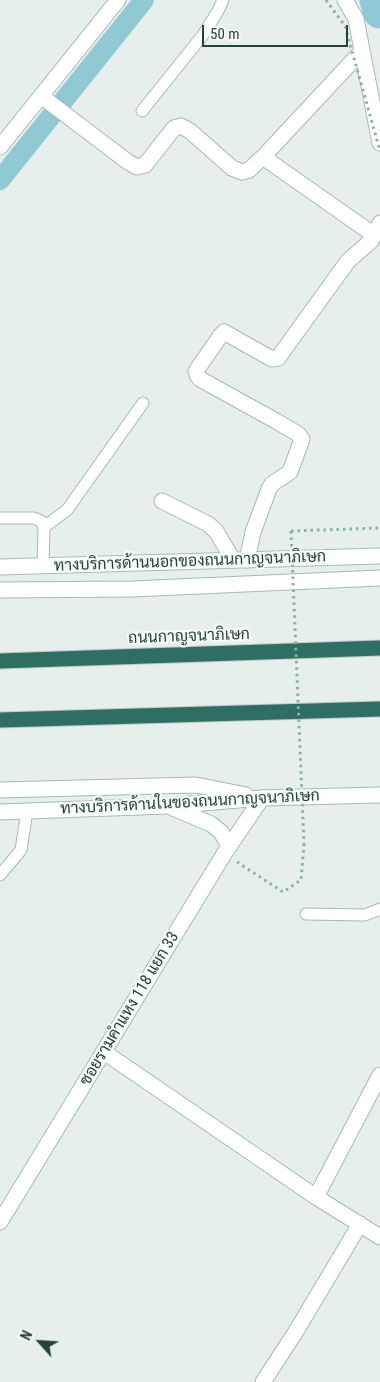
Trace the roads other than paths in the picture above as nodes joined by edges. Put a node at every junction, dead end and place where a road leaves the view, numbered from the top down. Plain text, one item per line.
1 (118, 0) edge
2 (223, 0) edge
3 (344, 0) edge
4 (361, 52) junction
5 (43, 98) junction
6 (142, 111) dead end
7 (380, 142) edge
8 (0, 147) edge
9 (263, 157) junction
10 (377, 229) edge
11 (143, 403) dead end
12 (162, 501) dead end
13 (0, 518) edge
14 (44, 527) junction
15 (380, 556) edge
16 (240, 560) junction
17 (43, 566) junction
18 (0, 567) edge
19 (380, 578) edge
20 (0, 590) edge
21 (380, 648) edge
22 (0, 661) edge
23 (380, 709) edge
24 (0, 720) edge
25 (0, 790) edge
26 (380, 795) edge
27 (262, 798) junction
28 (167, 806) junction
29 (27, 811) junction
30 (0, 812) edge
31 (227, 850) junction
32 (0, 875) edge
33 (380, 909) edge
34 (306, 914) dead end
35 (104, 1052) junction
36 (380, 1075) edge
37 (316, 1196) junction
38 (2, 1213) edge
39 (360, 1224) junction
40 (380, 1237) edge
41 (263, 1382) edge

1 - 5 street
2 - 6 lane
3 - 4 street
4 - 7 street
4 - 9 street
5 - 8 street
5 - 9 street
9 - 10 street
10 - 16 street
11 - 14 lane
12 - 16 street
13 - 14 lane
14 - 17 lane
15 - 16 street, ทางบริการด้านนอกของถนนกาญจนาภิเษก
16 - 17 street, ทางบริการด้านนอกของถนนกาญจนาภิเษก
17 - 18 street, ทางบริการด้านนอกของถนนกาญจนาภิเษก
19 - 20 street
21 - 22 highway, ถนนกาญจนาภิเษก
23 - 24 highway
25 - 27 street
26 - 27 street, ทางบริการด้านในของถนนกาญจนาภิเษก
27 - 28 street, ทางบริการด้านในของถนนกาญจนาภิเษก
27 - 31 street, ซอยรามคำแหง 118 แยก 33
28 - 29 street, ทางบริการด้านในของถนนกาญจนาภิเษก
28 - 31 street
29 - 30 street, ทางบริการด้านในของถนนกาญจนาภิเษก
29 - 32 lane
31 - 35 street, ซอยรามคำแหง 118 แยก 33
33 - 34 lane
35 - 37 street
35 - 38 street, ซอยรามคำแหง 118 แยก 33
36 - 37 street
37 - 39 street
39 - 40 street
39 - 41 street

